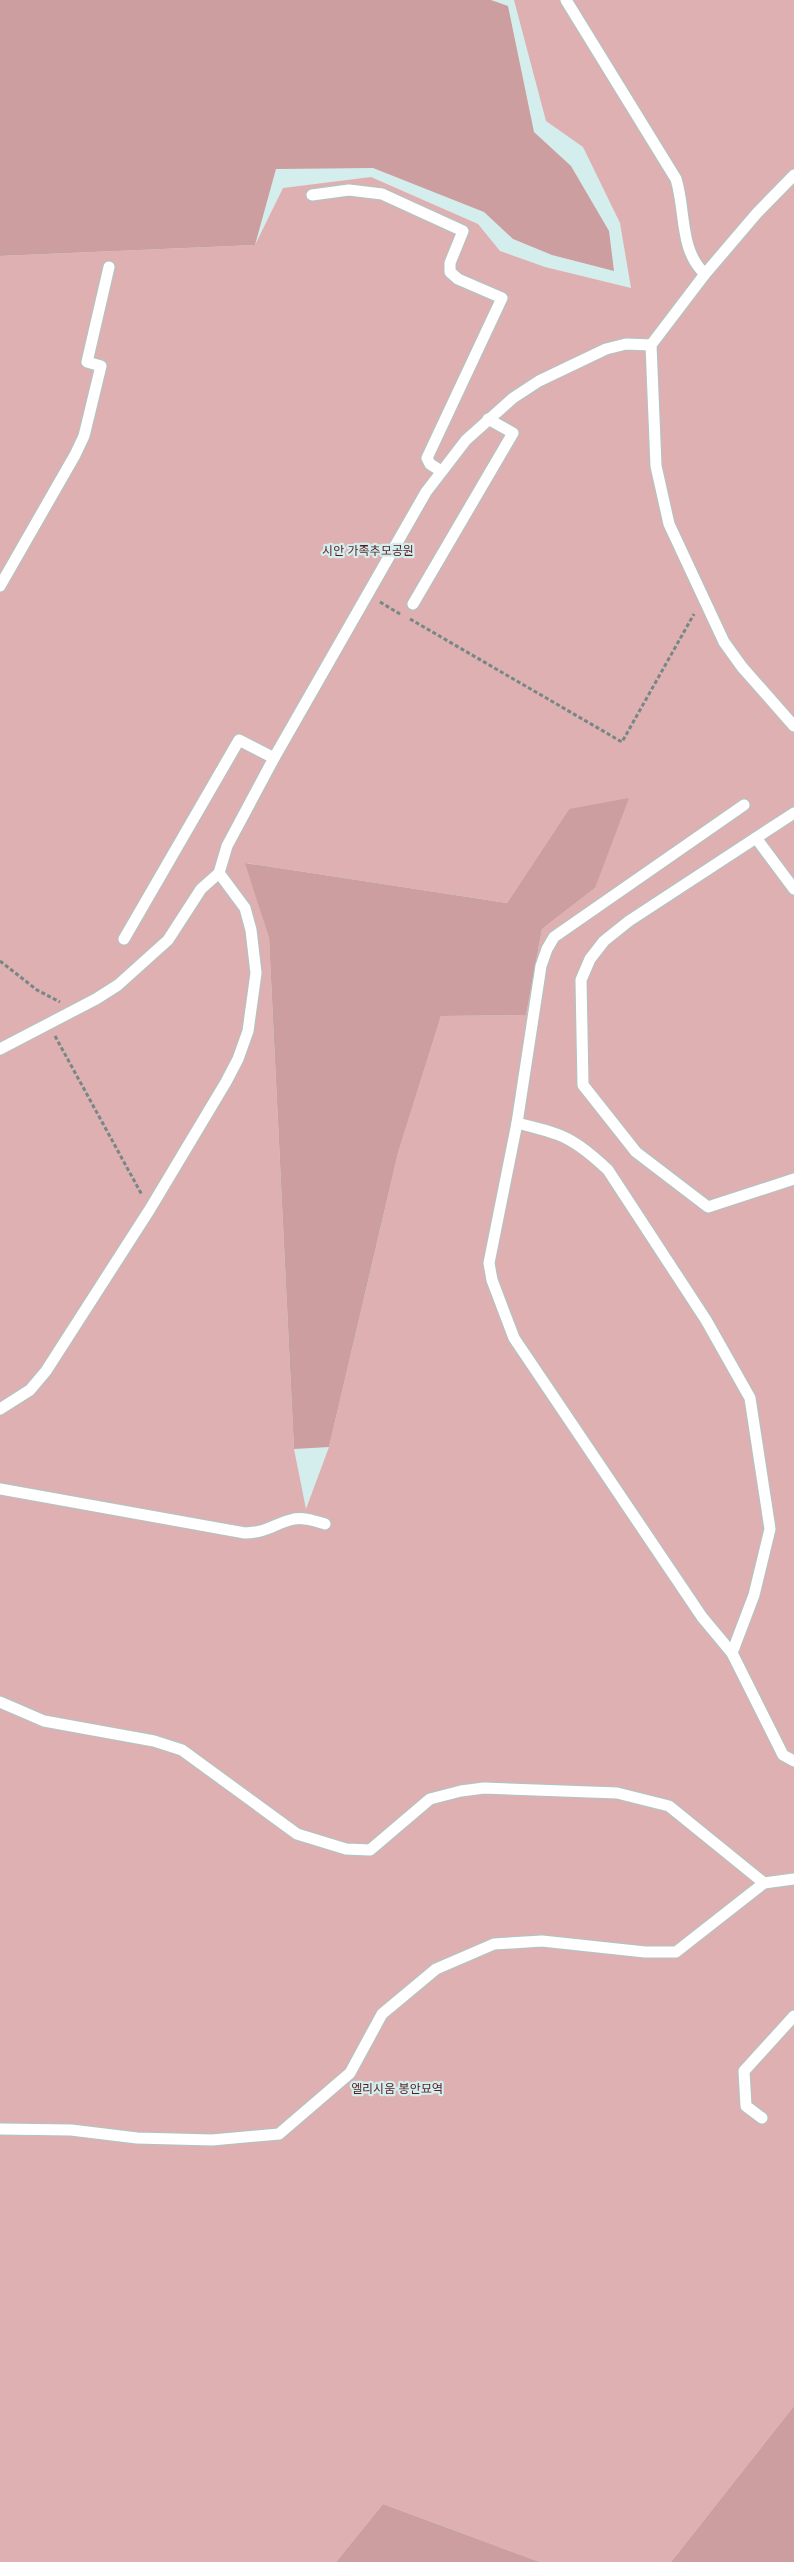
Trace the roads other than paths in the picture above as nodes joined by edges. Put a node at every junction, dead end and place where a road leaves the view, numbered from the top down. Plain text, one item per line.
1 (566, 0) edge
2 (794, 175) edge
3 (312, 195) dead end
4 (109, 268) dead end
5 (704, 274) junction
6 (651, 345) junction
7 (488, 419) junction
8 (441, 471) junction
9 (0, 586) edge
10 (414, 604) dead end
11 (794, 726) edge
12 (274, 758) junction
13 (744, 805) dead end
14 (794, 813) edge
15 (756, 838) junction
16 (219, 873) junction
17 (794, 889) edge
18 (124, 939) dead end
19 (0, 1050) edge
20 (516, 1123) junction
21 (794, 1179) edge
22 (0, 1409) edge
23 (0, 1489) edge
24 (325, 1524) dead end
25 (732, 1653) junction
26 (0, 1702) edge
27 (794, 1762) edge
28 (794, 1879) edge
29 (764, 1882) junction
30 (794, 2016) edge
31 (762, 2118) dead end
32 (0, 2129) edge

1 - 5 lane
2 - 5 lane
3 - 8 lane
4 - 9 lane
5 - 6 lane
6 - 7 lane
6 - 11 lane
7 - 8 lane
7 - 10 lane
8 - 12 lane
12 - 16 lane
12 - 18 lane
13 - 20 lane
14 - 15 lane
15 - 17 lane
15 - 21 lane
16 - 19 lane
16 - 22 lane
20 - 25 lane
20 - 25 lane
23 - 24 lane
25 - 27 lane
26 - 29 lane
28 - 29 lane
29 - 32 lane
30 - 31 lane

